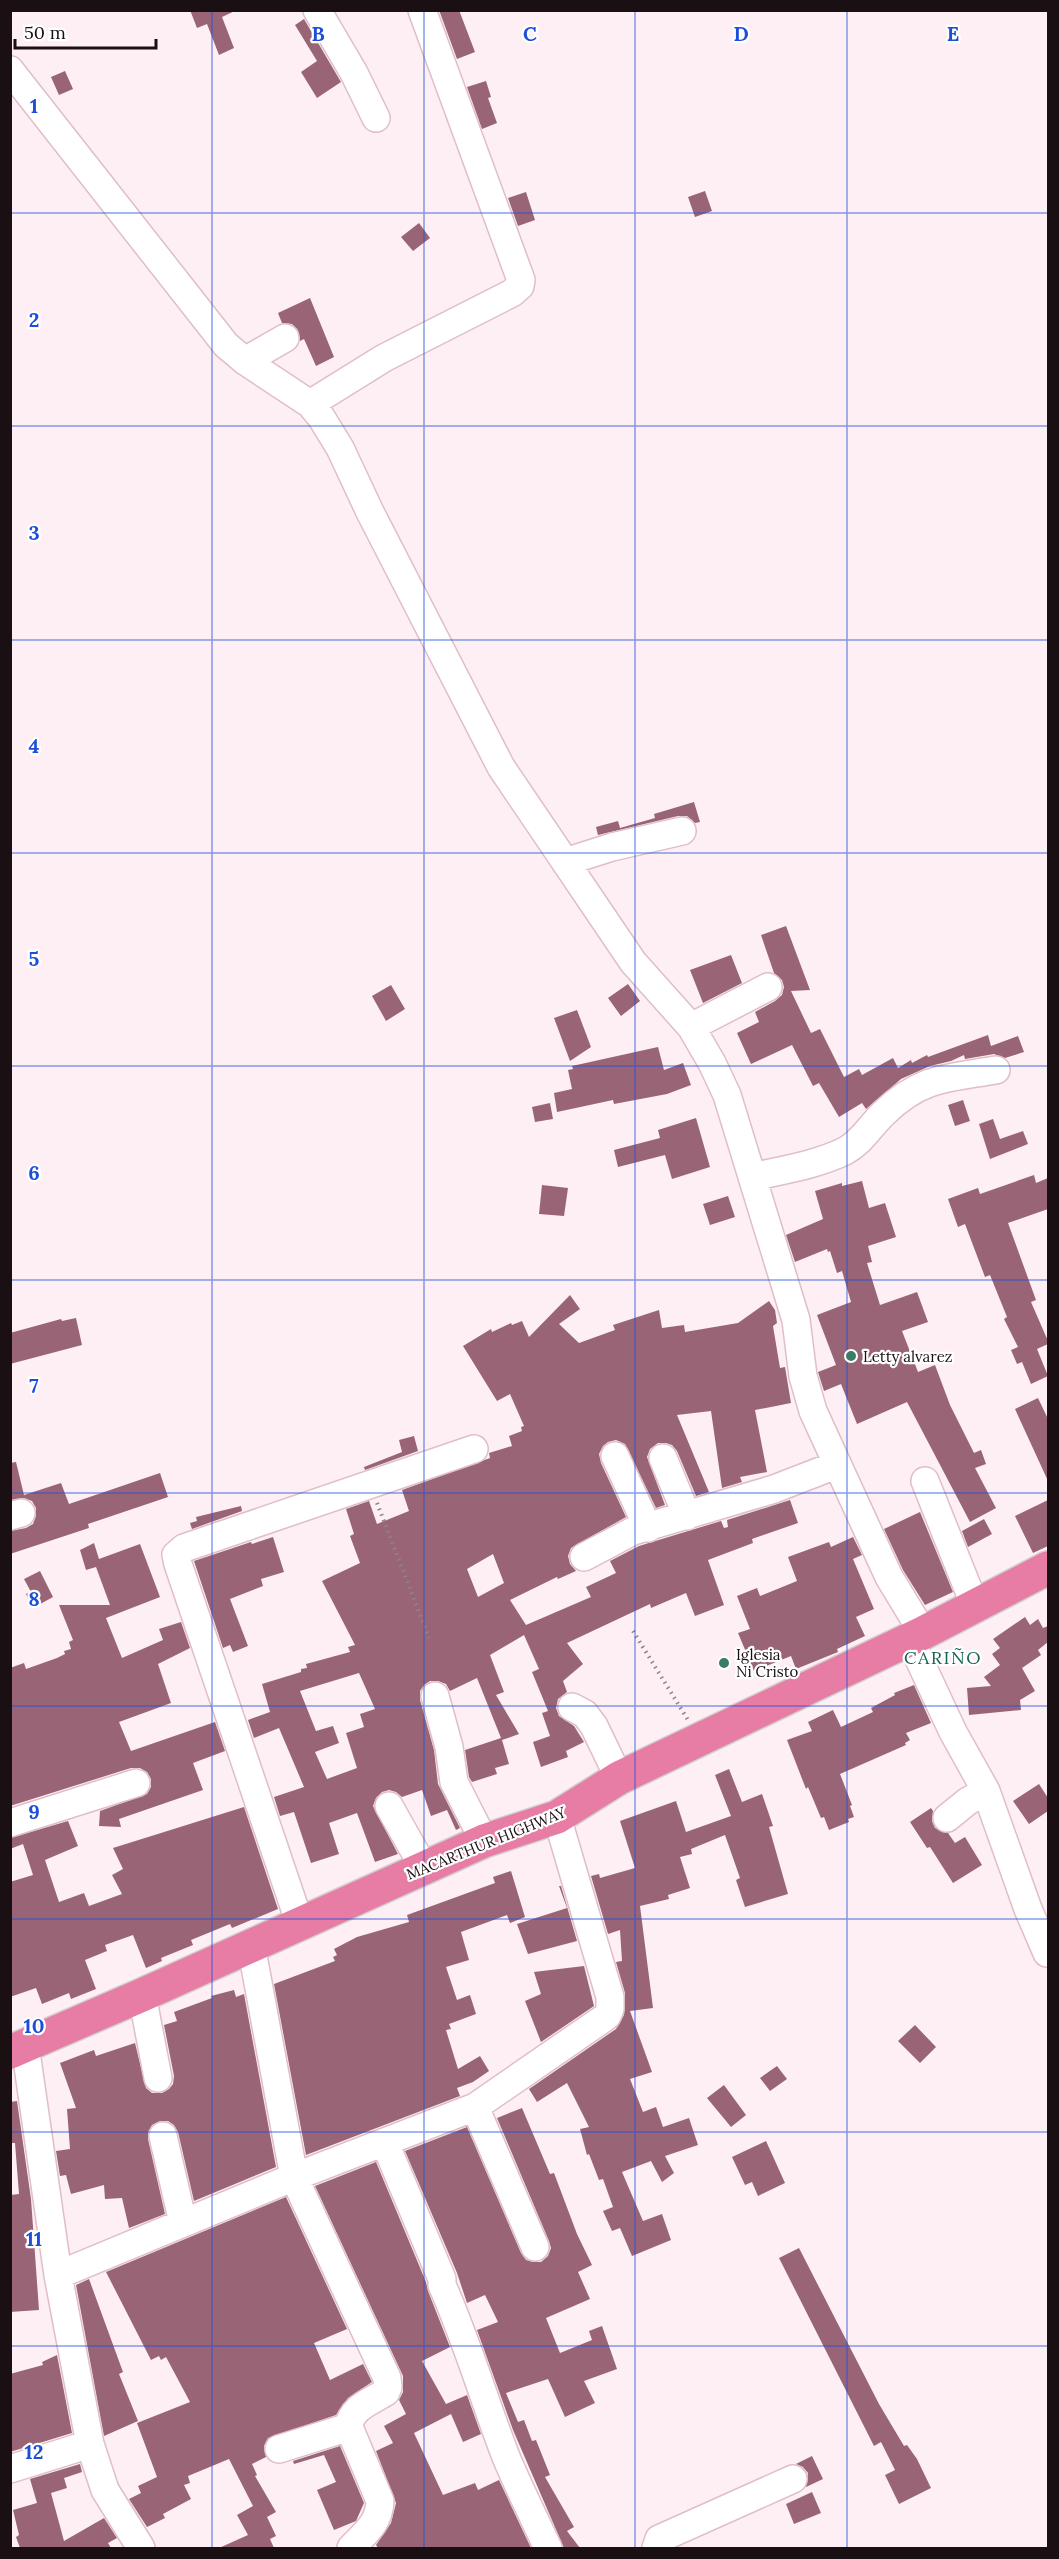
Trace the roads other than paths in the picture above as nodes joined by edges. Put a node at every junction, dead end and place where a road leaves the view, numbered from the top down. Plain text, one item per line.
1 (317, 10) edge
2 (422, 10) edge
3 (10, 70) edge
4 (376, 118) dead end
5 (285, 338) dead end
6 (245, 361) junction
7 (310, 404) junction
8 (682, 831) dead end
9 (565, 861) junction
10 (768, 987) dead end
11 (691, 1027) junction
12 (996, 1070) dead end
13 (752, 1177) junction
14 (474, 1449) dead end
15 (615, 1456) dead end
16 (663, 1458) dead end
17 (836, 1465) junction
18 (925, 1481) dead end
19 (687, 1515) junction
20 (648, 1528) junction
21 (584, 1557) dead end
22 (1048, 1568) edge
23 (975, 1606) junction
24 (916, 1636) junction
25 (435, 1696) dead end
26 (572, 1707) dead end
27 (619, 1778) junction
28 (136, 1783) dead end
29 (986, 1791) junction
30 (389, 1806) dead end
31 (557, 1817) junction
32 (947, 1818) dead end
33 (10, 1823) edge
34 (484, 1841) junction
35 (424, 1868) junction
36 (300, 1924) junction
37 (251, 1945) junction
38 (1047, 1953) edge
39 (142, 1995) junction
40 (18, 2048) edge
41 (158, 2078) dead end
42 (475, 2107) junction
43 (163, 2136) dead end
44 (385, 2143) junction
45 (294, 2177) junction
46 (183, 2223) junction
47 (535, 2247) dead end
48 (58, 2275) junction
49 (349, 2427) junction
50 (90, 2444) junction
51 (279, 2449) dead end
52 (10, 2469) edge
53 (793, 2479) dead end
54 (141, 2548) edge
55 (351, 2548) edge
56 (548, 2548) edge
57 (656, 2548) edge

1 - 4 street
2 - 7 street
3 - 6 street
5 - 6 street
6 - 7 street
7 - 9 street
8 - 9 street
9 - 11 street
10 - 11 street
11 - 13 street
12 - 13 street
13 - 17 street
14 - 36 street
15 - 20 street
16 - 19 street
17 - 19 street
17 - 24 street
18 - 23 street
19 - 20 street
20 - 21 street
22 - 23 highway, MACARTHUR HIGHWAY
23 - 24 highway, MACARTHUR HIGHWAY
24 - 27 highway, MACARTHUR HIGHWAY
24 - 29 street
25 - 34 street
26 - 27 street
27 - 31 highway, MACARTHUR HIGHWAY
28 - 33 street
29 - 32 street
29 - 38 street
30 - 35 street
31 - 34 highway, MACARTHUR HIGHWAY
31 - 42 street
34 - 35 highway, MACARTHUR HIGHWAY
35 - 36 highway, MACARTHUR HIGHWAY
36 - 37 highway, MACARTHUR HIGHWAY
37 - 39 highway, MACARTHUR HIGHWAY
37 - 45 street
39 - 40 highway, MACARTHUR HIGHWAY
39 - 41 street
40 - 48 street
42 - 44 street
42 - 47 street
43 - 46 street
44 - 45 street
44 - 56 street
45 - 46 street
45 - 49 street
46 - 48 street
48 - 50 street
49 - 51 street
49 - 55 street
50 - 52 street
50 - 54 street
53 - 57 street

